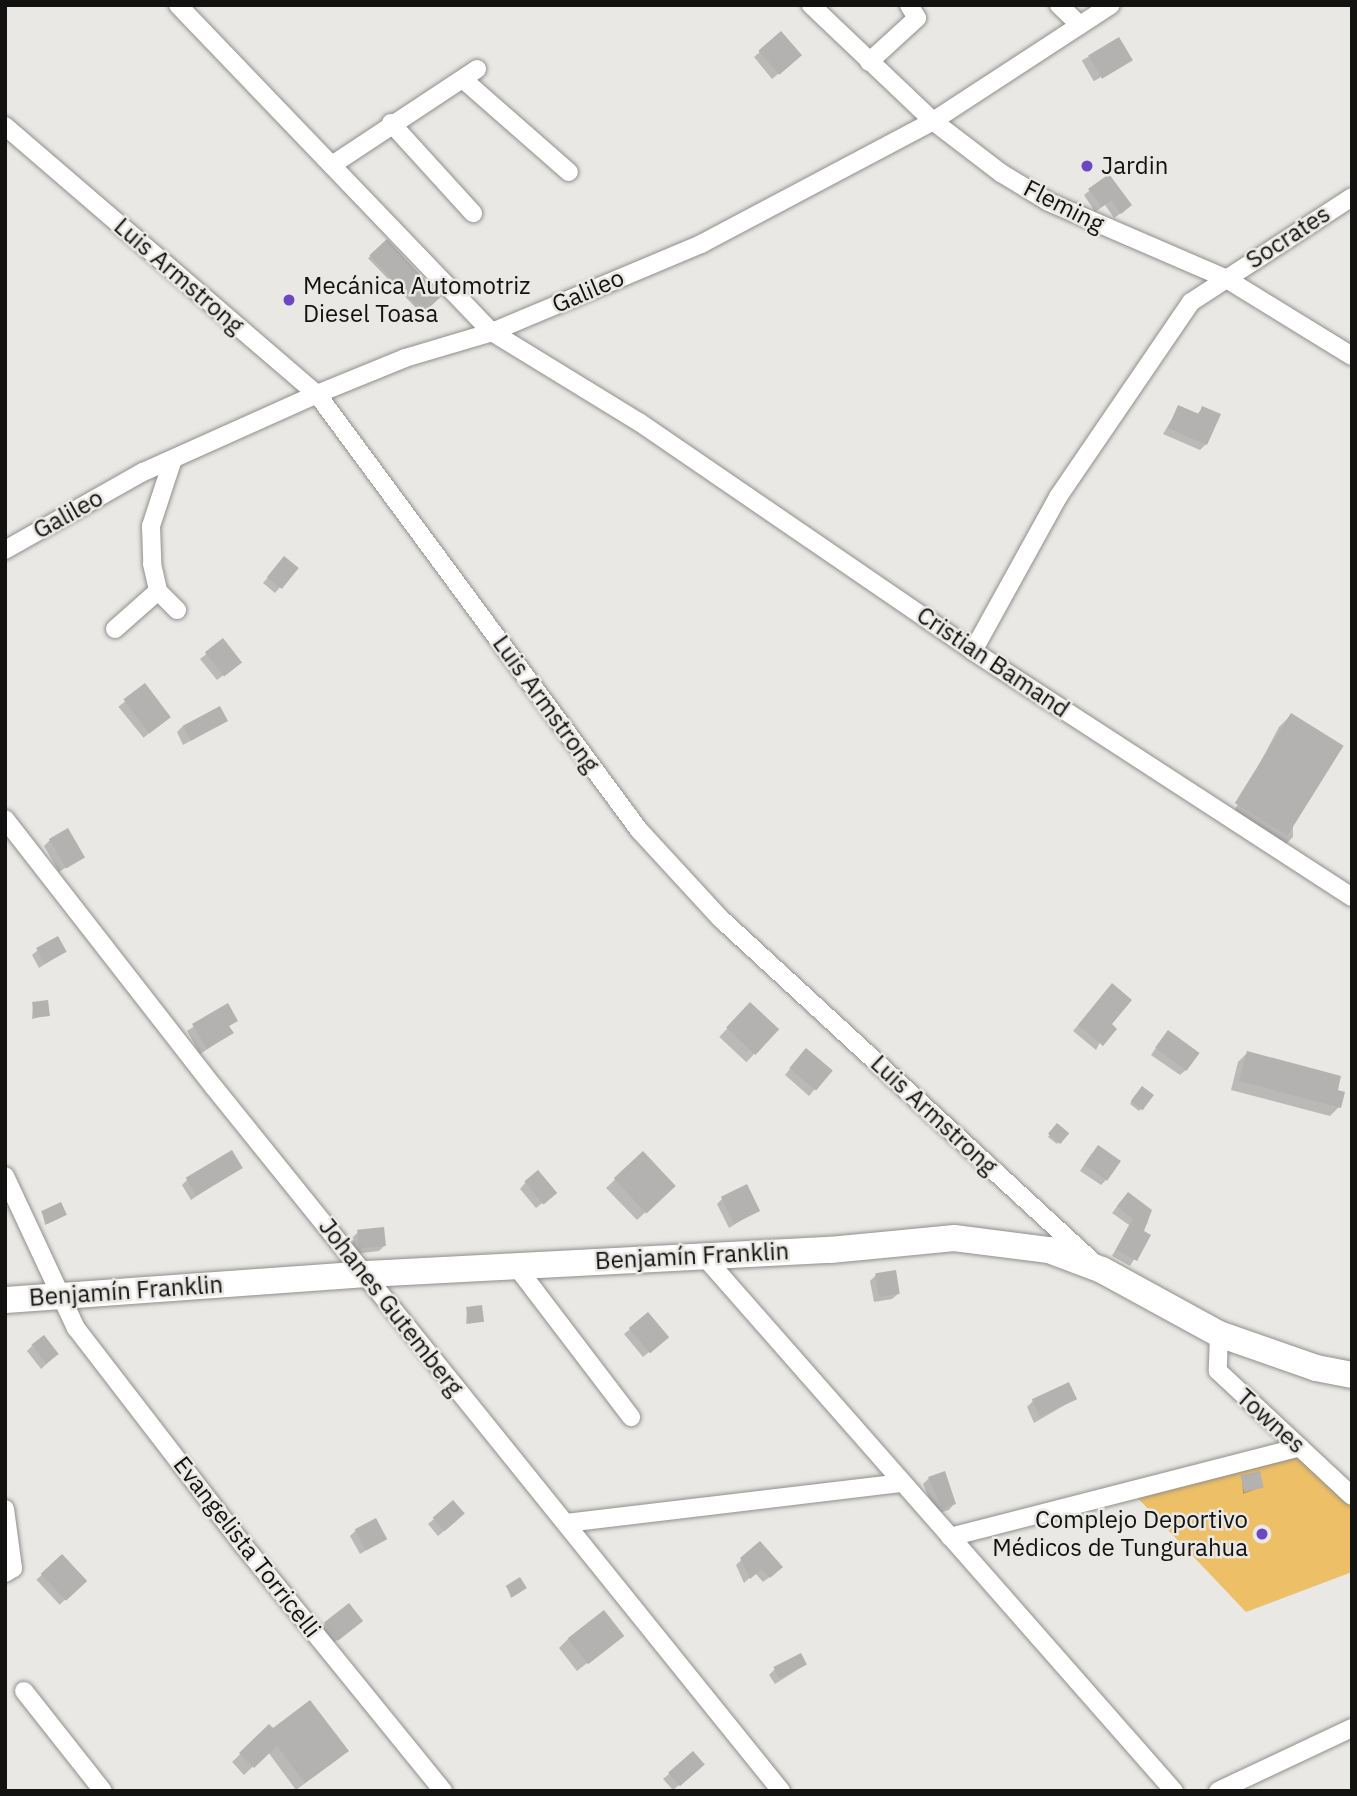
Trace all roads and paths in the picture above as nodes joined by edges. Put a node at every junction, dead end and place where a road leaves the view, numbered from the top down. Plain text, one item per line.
1 (178, 5) edge
2 (811, 5) edge
3 (909, 5) edge
4 (1059, 5) edge
5 (1111, 5) edge
6 (1080, 25) junction
7 (869, 62) junction
8 (933, 121) junction
9 (391, 123) junction
10 (5, 126) edge
11 (332, 165) junction
12 (569, 172) dead end
13 (1352, 197) edge
14 (473, 213) dead end
15 (1225, 278) junction
16 (492, 332) junction
17 (1352, 356) edge
18 (317, 394) junction
19 (173, 459) junction
20 (5, 550) edge
21 (158, 591) junction
22 (177, 610) dead end
23 (115, 629) dead end
24 (973, 651) junction
25 (5, 819) edge
26 (1352, 897) edge
27 (5, 1176) edge
28 (702, 1254) junction
29 (516, 1265) junction
30 (1102, 1270) junction
31 (367, 1274) junction
32 (60, 1296) junction
33 (5, 1300) edge
34 (1219, 1334) junction
35 (1352, 1375) edge
36 (631, 1417) dead end
37 (1300, 1447) junction
38 (904, 1483) junction
39 (1352, 1496) edge
40 (5, 1509) edge
41 (566, 1523) junction
42 (950, 1536) junction
43 (5, 1573) edge
44 (24, 1691) dead end
45 (1352, 1728) edge
46 (103, 1791) edge
47 (443, 1791) edge
48 (781, 1791) edge
49 (1174, 1791) edge
50 (1218, 1791) edge

1 - 11 street, Cristian Bamand
2 - 7 street, Fleming
3 - 7 street
4 - 6 street
5 - 6 street, Galileo
6 - 8 street, Galileo
7 - 8 street, Fleming
8 - 15 street, Fleming
8 - 16 street, Galileo
9 - 11 street
9 - 12 street
9 - 14 street
10 - 18 street, Luis Armstrong
11 - 16 street, Cristian Bamand
13 - 15 street, Socrates
15 - 17 street, Fleming
15 - 24 street, Socrates
16 - 18 street, Galileo
16 - 24 street, Cristian Bamand
18 - 19 street, Galileo
18 - 30 street, Luis Armstrong
19 - 20 street, Galileo
19 - 21 street
21 - 22 street
21 - 23 street
24 - 26 street, Cristian Bamand
25 - 31 street, Johanes Gutemberg
27 - 32 street, Evangelista Torricelli
28 - 29 street, Benjamín Franklin
28 - 30 street, Benjamín Franklin
28 - 38 street
29 - 31 street, Benjamín Franklin
29 - 36 street
30 - 34 street, Benjamín Franklin
31 - 32 street, Benjamín Franklin
31 - 41 street, Johanes Gutemberg
32 - 33 street, Benjamín Franklin
32 - 47 street, Evangelista Torricelli
34 - 35 street, Benjamín Franklin
34 - 37 street, Townes
37 - 39 street, Townes
37 - 42 street
38 - 41 street
38 - 42 street
40 - 43 street
41 - 48 street, Johanes Gutemberg
42 - 49 street
44 - 46 street
45 - 50 street

